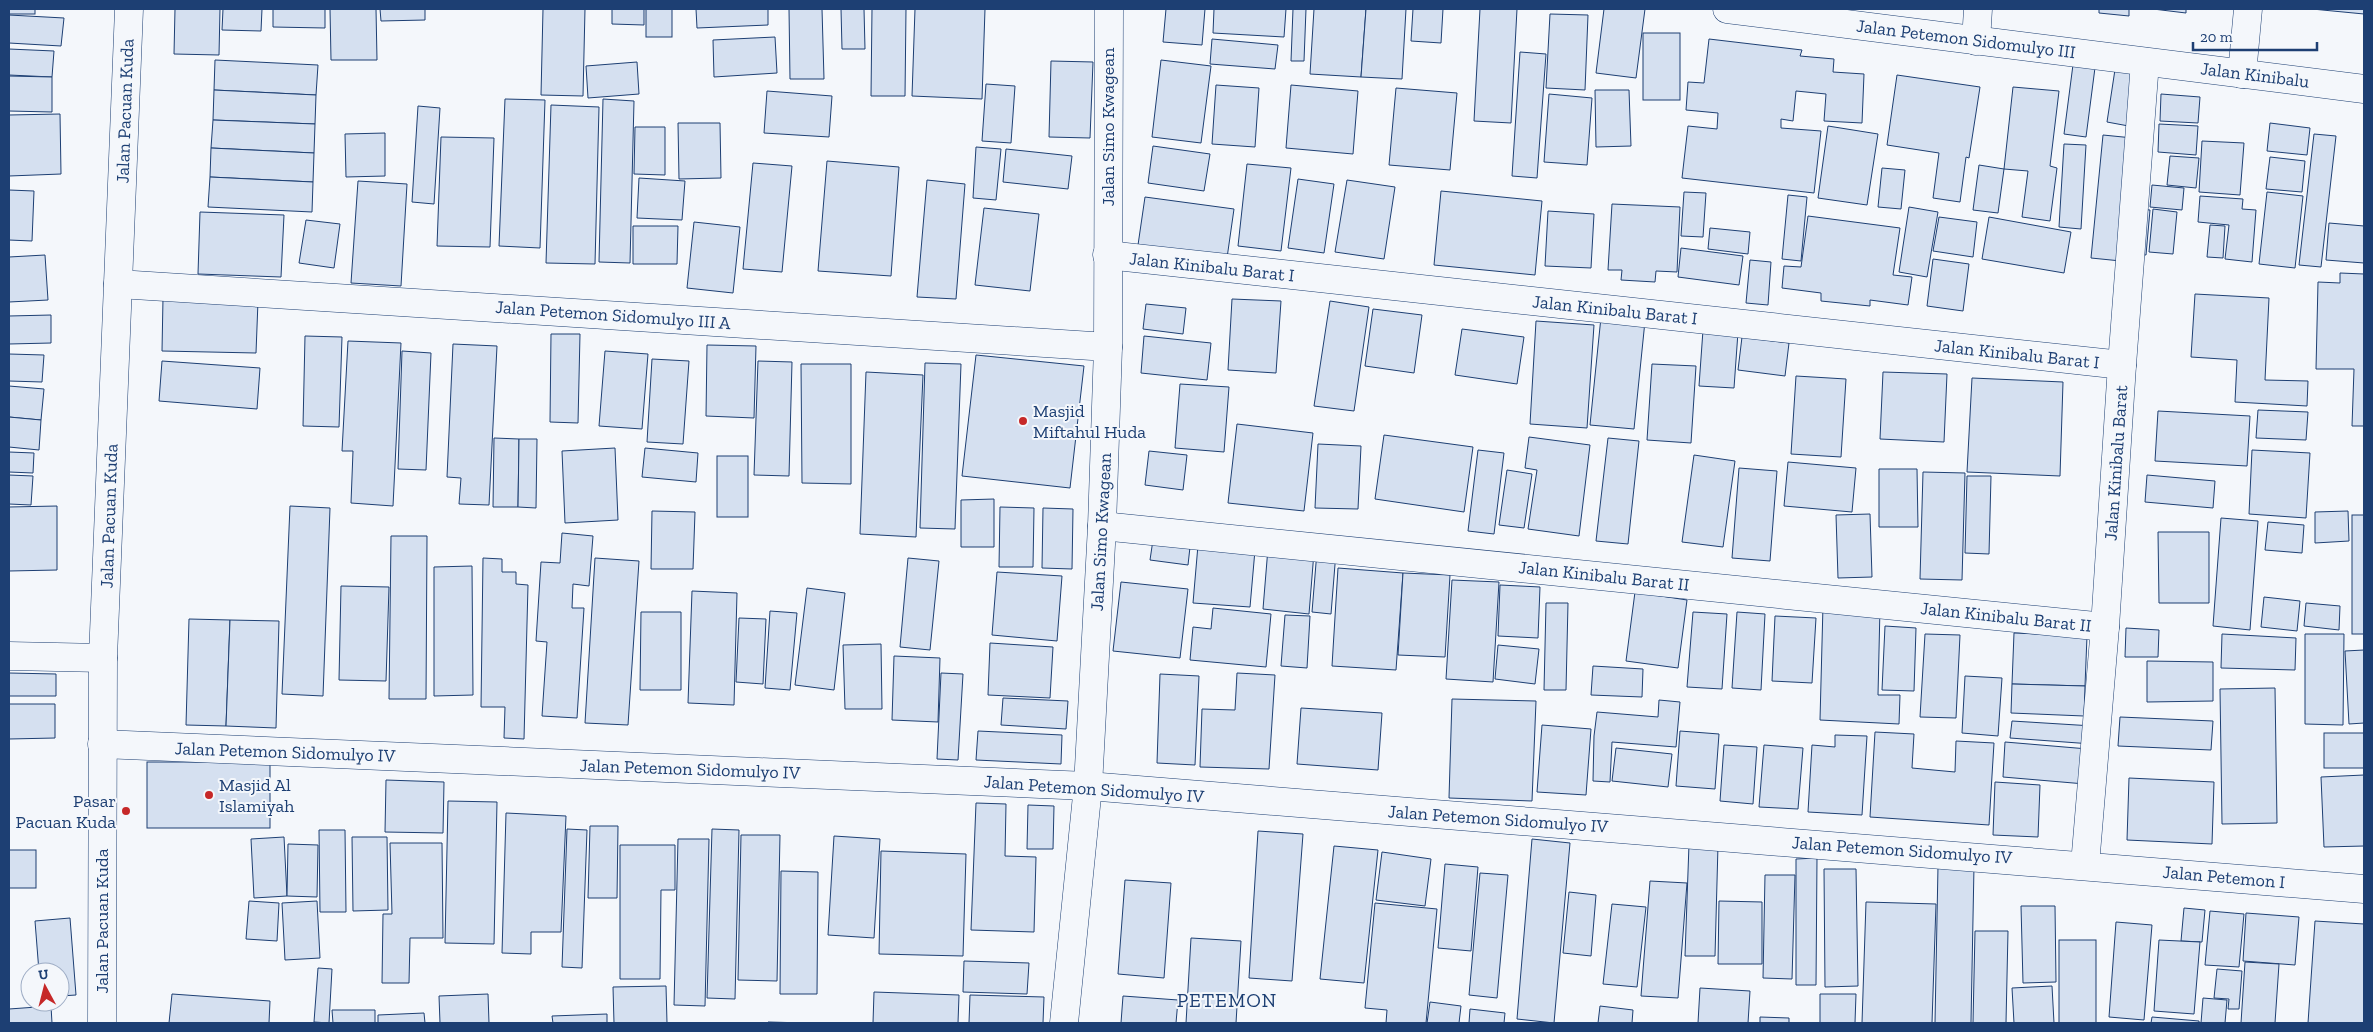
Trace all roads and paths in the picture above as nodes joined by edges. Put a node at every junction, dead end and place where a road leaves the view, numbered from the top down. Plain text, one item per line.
1 (129, 9) edge
2 (1109, 9) edge
3 (1727, 9) edge
4 (1978, 9) edge
5 (2248, 9) edge
6 (1976, 41) junction
7 (2145, 62) junction
8 (2242, 74) junction
9 (2364, 89) edge
10 (1107, 255) junction
11 (118, 284) junction
12 (1108, 347) junction
13 (2122, 366) junction
14 (1102, 526) junction
15 (2105, 627) junction
16 (9, 656) edge
17 (103, 658) junction
18 (102, 744) junction
19 (1088, 786) junction
20 (2085, 865) junction
21 (2364, 889) edge
22 (102, 1023) edge
23 (1064, 1023) edge

1 - 11 street, Jalan Pacuan Kuda
2 - 10 street, Jalan Simo Kwagean
3 - 6 street, Jalan Petemon Sidomulyo III
4 - 6 street
5 - 8 street
6 - 7 street, Jalan Petemon Sidomulyo III
7 - 8 street, Jalan Kinibalu
7 - 13 street, Jalan Kinibalu Barat
8 - 9 street, Jalan Kinibalu
10 - 12 street, Jalan Simo Kwagean
10 - 13 street, Jalan Kinibalu Barat I
11 - 12 street, Jalan Petemon Sidomulyo III A
11 - 17 street, Jalan Pacuan Kuda
12 - 14 street, Jalan Simo Kwagean
13 - 15 street, Jalan Kinibalu Barat
14 - 15 street, Jalan Kinibalu Barat II
14 - 19 street, Jalan Simo Kwagean
15 - 20 street, Jalan Kinibalu Barat
16 - 17 street
17 - 18 street, Jalan Pacuan Kuda
18 - 19 street, Jalan Petemon Sidomulyo IV
18 - 22 street, Jalan Pacuan Kuda
19 - 20 street, Jalan Petemon Sidomulyo IV
19 - 23 street, Jalan Simo Kwagean
20 - 21 street, Jalan Petemon I

